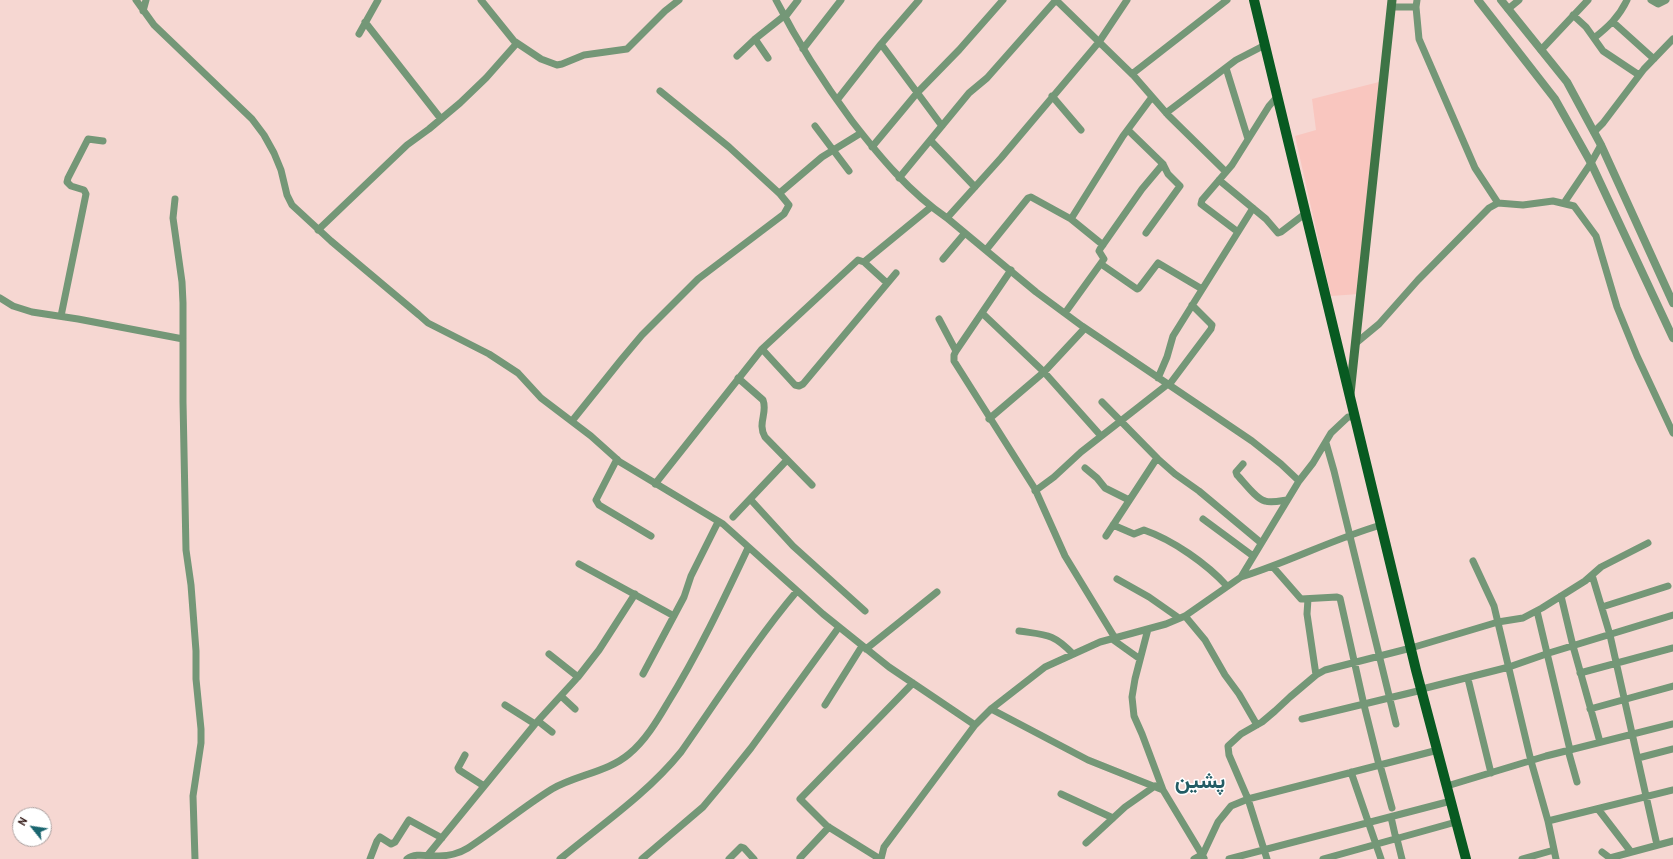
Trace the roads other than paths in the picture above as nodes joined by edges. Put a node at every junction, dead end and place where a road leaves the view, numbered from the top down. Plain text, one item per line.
1 (146, 0) edge
2 (378, 0) edge
3 (482, 0) edge
4 (679, 0) edge
5 (776, 0) edge
6 (798, 0) edge
7 (841, 0) edge
8 (919, 0) edge
9 (1003, 0) edge
10 (1056, 0) edge
11 (1127, 0) edge
12 (1227, 0) edge
13 (1254, 0) edge
14 (1478, 0) edge
15 (1501, 0) edge
16 (1519, 0) edge
17 (1588, 0) edge
18 (1627, 0) edge
19 (1651, 0) edge
20 (1666, 0) edge
21 (138, 1) edge
22 (1392, 4) edge
23 (1417, 4) edge
24 (1508, 9) junction
25 (143, 11) junction
26 (1573, 15) junction
27 (784, 16) junction
28 (365, 22) junction
29 (1613, 22) junction
30 (359, 34) dead end
31 (1594, 38) junction
32 (755, 39) junction
33 (1673, 39) edge
34 (1099, 42) junction
35 (517, 43) junction
36 (881, 44) junction
37 (1265, 45) junction
38 (802, 49) junction
39 (1541, 50) junction
40 (737, 56) dead end
41 (768, 58) dead end
42 (1654, 59) junction
43 (1226, 68) junction
44 (1132, 74) junction
45 (1639, 75) junction
46 (660, 91) dead end
47 (917, 93) junction
48 (1052, 96) junction
49 (1152, 97) junction
50 (1278, 97) junction
51 (837, 100) junction
52 (1166, 113) junction
53 (441, 119) junction
54 (815, 126) dead end
55 (942, 126) junction
56 (1081, 130) dead end
57 (1128, 130) junction
58 (1594, 132) junction
59 (861, 133) junction
60 (1248, 139) junction
61 (103, 141) dead end
62 (931, 141) junction
63 (1601, 146) junction
64 (872, 147) junction
65 (833, 150) junction
66 (1591, 163) junction
67 (1162, 164) junction
68 (849, 171) dead end
69 (1226, 172) junction
70 (899, 178) junction
71 (1219, 180) junction
72 (975, 187) junction
73 (780, 194) junction
74 (175, 199) dead end
75 (1498, 203) junction
76 (1564, 203) junction
77 (931, 207) junction
78 (1253, 208) junction
79 (1306, 213) junction
80 (947, 218) junction
81 (1071, 219) junction
82 (318, 230) junction
83 (1238, 232) junction
84 (966, 233) junction
85 (1146, 233) dead end
86 (1102, 246) junction
87 (986, 250) junction
88 (944, 259) dead end
89 (864, 262) junction
90 (1101, 264) junction
91 (1011, 270) junction
92 (896, 273) dead end
93 (888, 283) junction
94 (1202, 289) junction
95 (0, 298) edge
96 (1673, 303) edge
97 (1192, 305) junction
98 (982, 313) junction
99 (1065, 313) junction
100 (61, 316) junction
101 (940, 319) dead end
102 (1085, 328) junction
103 (1673, 338) edge
104 (183, 339) junction
105 (1356, 343) junction
106 (762, 349) junction
107 (956, 351) junction
108 (1044, 372) junction
109 (738, 378) junction
110 (1158, 378) junction
111 (1168, 385) junction
112 (1350, 395) junction
113 (1102, 402) dead end
114 (1355, 417) junction
115 (989, 419) junction
116 (572, 421) junction
117 (1120, 421) junction
118 (1673, 433) edge
119 (1101, 436) junction
120 (1326, 443) junction
121 (1157, 458) junction
122 (617, 459) junction
123 (788, 460) junction
124 (1243, 464) dead end
125 (1086, 468) dead end
126 (1299, 481) junction
127 (655, 484) junction
128 (812, 485) dead end
129 (1035, 491) junction
130 (750, 499) junction
131 (1130, 500) junction
132 (1287, 500) junction
133 (733, 517) dead end
134 (1203, 519) dead end
135 (718, 522) junction
136 (1113, 525) junction
137 (1381, 526) junction
138 (1350, 535) junction
139 (651, 536) dead end
140 (1106, 536) dead end
141 (1260, 542) junction
142 (1648, 543) dead end
143 (748, 548) junction
144 (1253, 556) junction
145 (1473, 561) dead end
146 (579, 564) dead end
147 (1273, 567) junction
148 (1592, 575) junction
149 (1241, 577) junction
150 (1117, 579) dead end
151 (1227, 586) junction
152 (1668, 586) dead end
153 (797, 591) junction
154 (937, 592) dead end
155 (635, 594) junction
156 (1561, 596) junction
157 (1308, 599) junction
158 (1602, 607) junction
159 (865, 611) dead end
160 (1537, 611) junction
161 (1673, 615) edge
162 (674, 616) junction
163 (1182, 617) junction
164 (1498, 622) junction
165 (839, 627) junction
166 (1148, 629) junction
167 (1019, 631) dead end
168 (1610, 635) junction
169 (1113, 638) junction
170 (1572, 646) junction
171 (864, 647) junction
172 (1411, 648) junction
173 (1673, 648) edge
174 (549, 654) dead end
175 (1073, 654) junction
176 (1546, 654) junction
177 (1380, 656) junction
178 (1140, 659) junction
179 (1354, 663) junction
180 (1616, 663) junction
181 (1509, 667) junction
182 (1580, 673) junction
183 (643, 674) dead end
184 (1316, 675) junction
185 (578, 677) junction
186 (1468, 679) junction
187 (913, 683) junction
188 (1673, 686) edge
189 (1422, 690) junction
190 (561, 696) junction
191 (1389, 698) junction
192 (1625, 699) junction
193 (505, 705) dead end
194 (825, 705) dead end
195 (1364, 705) junction
196 (575, 709) dead end
197 (991, 709) junction
198 (1590, 709) junction
199 (1302, 719) dead end
200 (537, 722) junction
201 (1396, 724) dead end
202 (1673, 724) edge
203 (975, 725) junction
204 (1257, 725) junction
205 (552, 732) dead end
206 (1633, 734) junction
207 (1600, 742) junction
208 (1673, 749) edge
209 (1438, 750) junction
210 (1569, 750) junction
211 (466, 755) dead end
212 (1638, 758) junction
213 (1531, 761) junction
214 (1380, 765) junction
215 (1351, 772) junction
216 (1491, 773) junction
217 (1577, 782) dead end
218 (484, 786) junction
219 (1155, 786) junction
220 (1447, 786) junction
221 (1163, 790) junction
222 (1673, 790) edge
223 (1062, 794) dead end
224 (1647, 797) junction
225 (1248, 799) junction
226 (1451, 801) junction
227 (1392, 808) dead end
228 (1598, 809) junction
229 (1391, 817) junction
230 (1113, 818) junction
231 (1548, 821) junction
232 (1456, 822) junction
233 (1368, 823) junction
234 (829, 827) junction
235 (442, 838) junction
236 (1397, 839) junction
237 (1673, 841) edge
238 (1086, 843) dead end
239 (1376, 844) junction
240 (1657, 845) junction
241 (1264, 849) junction
242 (1554, 850) junction
243 (1602, 852) dead end
244 (1631, 852) junction
245 (427, 856) junction
246 (1203, 857) edge
247 (800, 858) edge
248 (195, 859) edge
249 (370, 859) edge
250 (407, 859) edge
251 (560, 859) edge
252 (642, 859) edge
253 (729, 859) edge
254 (754, 859) edge
255 (880, 859) edge
256 (1194, 859) edge
257 (1229, 859) edge
258 (1267, 859) edge
259 (1323, 859) edge
260 (1381, 859) edge
261 (1402, 859) edge
262 (1466, 859) edge
263 (1522, 859) edge
264 (1556, 859) edge

1 - 25 street
2 - 28 street
3 - 35 street
4 - 35 street
5 - 27 street
6 - 27 street
7 - 38 street
8 - 36 street
9 - 47 street
10 - 34 street
10 - 55 street
11 - 34 street
12 - 44 street
13 - 37 main road
14 - 66 street
15 - 24 street
16 - 24 street
17 - 26 street
18 - 29 street
19 - 20 street
21 - 25 street
22 - 23 street
22 - 105 main road
23 - 75 street
24 - 39 street
25 - 82 street
26 - 31 street
26 - 39 street
27 - 32 street
27 - 38 street
28 - 30 street
28 - 53 street
29 - 31 street
29 - 42 street
31 - 45 street
32 - 40 street
32 - 41 street
33 - 42 street
34 - 44 street
34 - 48 street
35 - 53 street
36 - 47 street
36 - 51 street
37 - 43 street
37 - 50 main road
38 - 51 street
39 - 58 street
42 - 45 street
43 - 52 street
43 - 60 street
44 - 49 street
45 - 58 street
46 - 73 street
47 - 55 street
47 - 64 street
48 - 56 street
48 - 72 street
49 - 52 street
49 - 57 street
50 - 60 street
50 - 79 main road
51 - 59 street
52 - 69 street
53 - 82 street
54 - 65 street
55 - 62 street
57 - 67 street
57 - 81 street
58 - 63 street
59 - 64 street
59 - 65 street
60 - 69 street
61 - 100 street
62 - 70 street
62 - 72 street
63 - 66 street
63 - 96 street
64 - 70 street
65 - 68 street
65 - 73 street
66 - 76 street
66 - 103 street
67 - 85 street
67 - 86 street
69 - 71 street
70 - 77 street
71 - 78 street
71 - 83 street
72 - 80 street
73 - 116 street
74 - 104 street
75 - 76 street
75 - 105 street
76 - 118 street
77 - 80 street
77 - 89 street
78 - 79 street
78 - 83 street
79 - 112 main road
80 - 84 street
81 - 86 street
81 - 87 street
82 - 116 street
83 - 94 street
84 - 87 street
84 - 88 street
86 - 90 street
87 - 91 street
89 - 93 street
89 - 106 street
90 - 94 street
90 - 99 street
91 - 98 street
91 - 99 street
92 - 93 street
93 - 106 street
94 - 97 street
95 - 100 street
97 - 110 street
97 - 111 street
98 - 107 street
98 - 108 street
99 - 102 street
100 - 104 street
101 - 107 street
102 - 108 street
102 - 110 street
104 - 248 street
105 - 112 main road
106 - 109 street
107 - 115 street
108 - 115 street
108 - 119 street
109 - 123 street
109 - 127 street
110 - 111 street
111 - 117 street
111 - 126 street
112 - 114 main road
113 - 117 street
114 - 120 street
114 - 137 main road
115 - 129 street
116 - 122 street
117 - 119 street
117 - 121 street
119 - 129 street
120 - 126 street
120 - 138 street
121 - 131 street
121 - 141 street
122 - 127 street
122 - 139 street
123 - 128 street
123 - 130 street
124 - 132 street
125 - 131 street
126 - 132 street
127 - 135 street
129 - 169 street
130 - 133 street
130 - 159 street
131 - 136 street
132 - 141 street
134 - 144 street
135 - 143 street
135 - 162 street
136 - 140 street
136 - 151 street
137 - 138 street
137 - 172 main road
138 - 147 street
138 - 177 street
141 - 144 street
142 - 148 street
143 - 153 street
143 - 245 street
144 - 149 street
145 - 164 street
146 - 155 street
147 - 149 street
147 - 157 street
148 - 156 street
148 - 158 street
149 - 151 street
150 - 163 street
151 - 163 street
152 - 158 street
153 - 165 street
153 - 251 street
154 - 171 street
155 - 162 street
155 - 185 street
156 - 160 street
156 - 170 street
157 - 179 street
157 - 184 street
158 - 168 street
160 - 164 street
160 - 176 street
161 - 168 street
162 - 183 street
163 - 166 street
163 - 204 street
164 - 172 street
164 - 181 street
165 - 171 street
165 - 252 street
166 - 169 street
166 - 178 street
167 - 175 street
168 - 170 street
168 - 180 street
169 - 175 street
169 - 178 street
170 - 176 street
170 - 182 street
171 - 187 street
171 - 194 street
172 - 177 street
172 - 189 main road
173 - 180 street
174 - 185 street
175 - 197 street
176 - 181 street
176 - 210 street
177 - 179 street
177 - 191 street
178 - 221 street
179 - 184 street
179 - 195 street
180 - 182 street
180 - 192 street
181 - 186 street
181 - 213 street
182 - 198 street
184 - 204 street
185 - 190 street
186 - 189 street
186 - 216 street
187 - 203 street
187 - 234 street
188 - 192 street
189 - 191 street
189 - 209 main road
190 - 196 street
190 - 200 street
191 - 195 street
191 - 201 street
192 - 198 street
192 - 206 street
193 - 200 street
195 - 199 street
195 - 214 street
197 - 203 street
197 - 219 street
198 - 207 street
200 - 205 street
200 - 218 street
202 - 206 street
203 - 255 street
204 - 225 street
206 - 207 street
206 - 212 street
207 - 210 street
208 - 212 street
209 - 214 street
209 - 220 main road
210 - 213 street
210 - 217 street
211 - 218 street
212 - 224 street
213 - 216 street
213 - 231 street
214 - 215 street
214 - 227 street
215 - 225 street
215 - 233 street
216 - 220 street
218 - 235 street
219 - 221 street
219 - 230 street
220 - 226 main road
221 - 246 street
222 - 224 street
223 - 230 street
224 - 228 street
224 - 240 street
225 - 241 street
225 - 246 street
226 - 229 street
226 - 232 main road
228 - 231 street
228 - 244 street
229 - 233 street
229 - 236 street
230 - 238 street
231 - 242 street
232 - 236 street
232 - 262 main road
233 - 239 street
233 - 241 street
234 - 247 street
234 - 255 street
235 - 245 street
235 - 249 street
236 - 239 street
236 - 261 street
237 - 240 street
239 - 259 street
239 - 260 street
240 - 244 street
241 - 257 street
241 - 258 street
242 - 263 street
242 - 264 street
243 - 244 street
245 - 250 street
246 - 256 street
253 - 254 street

